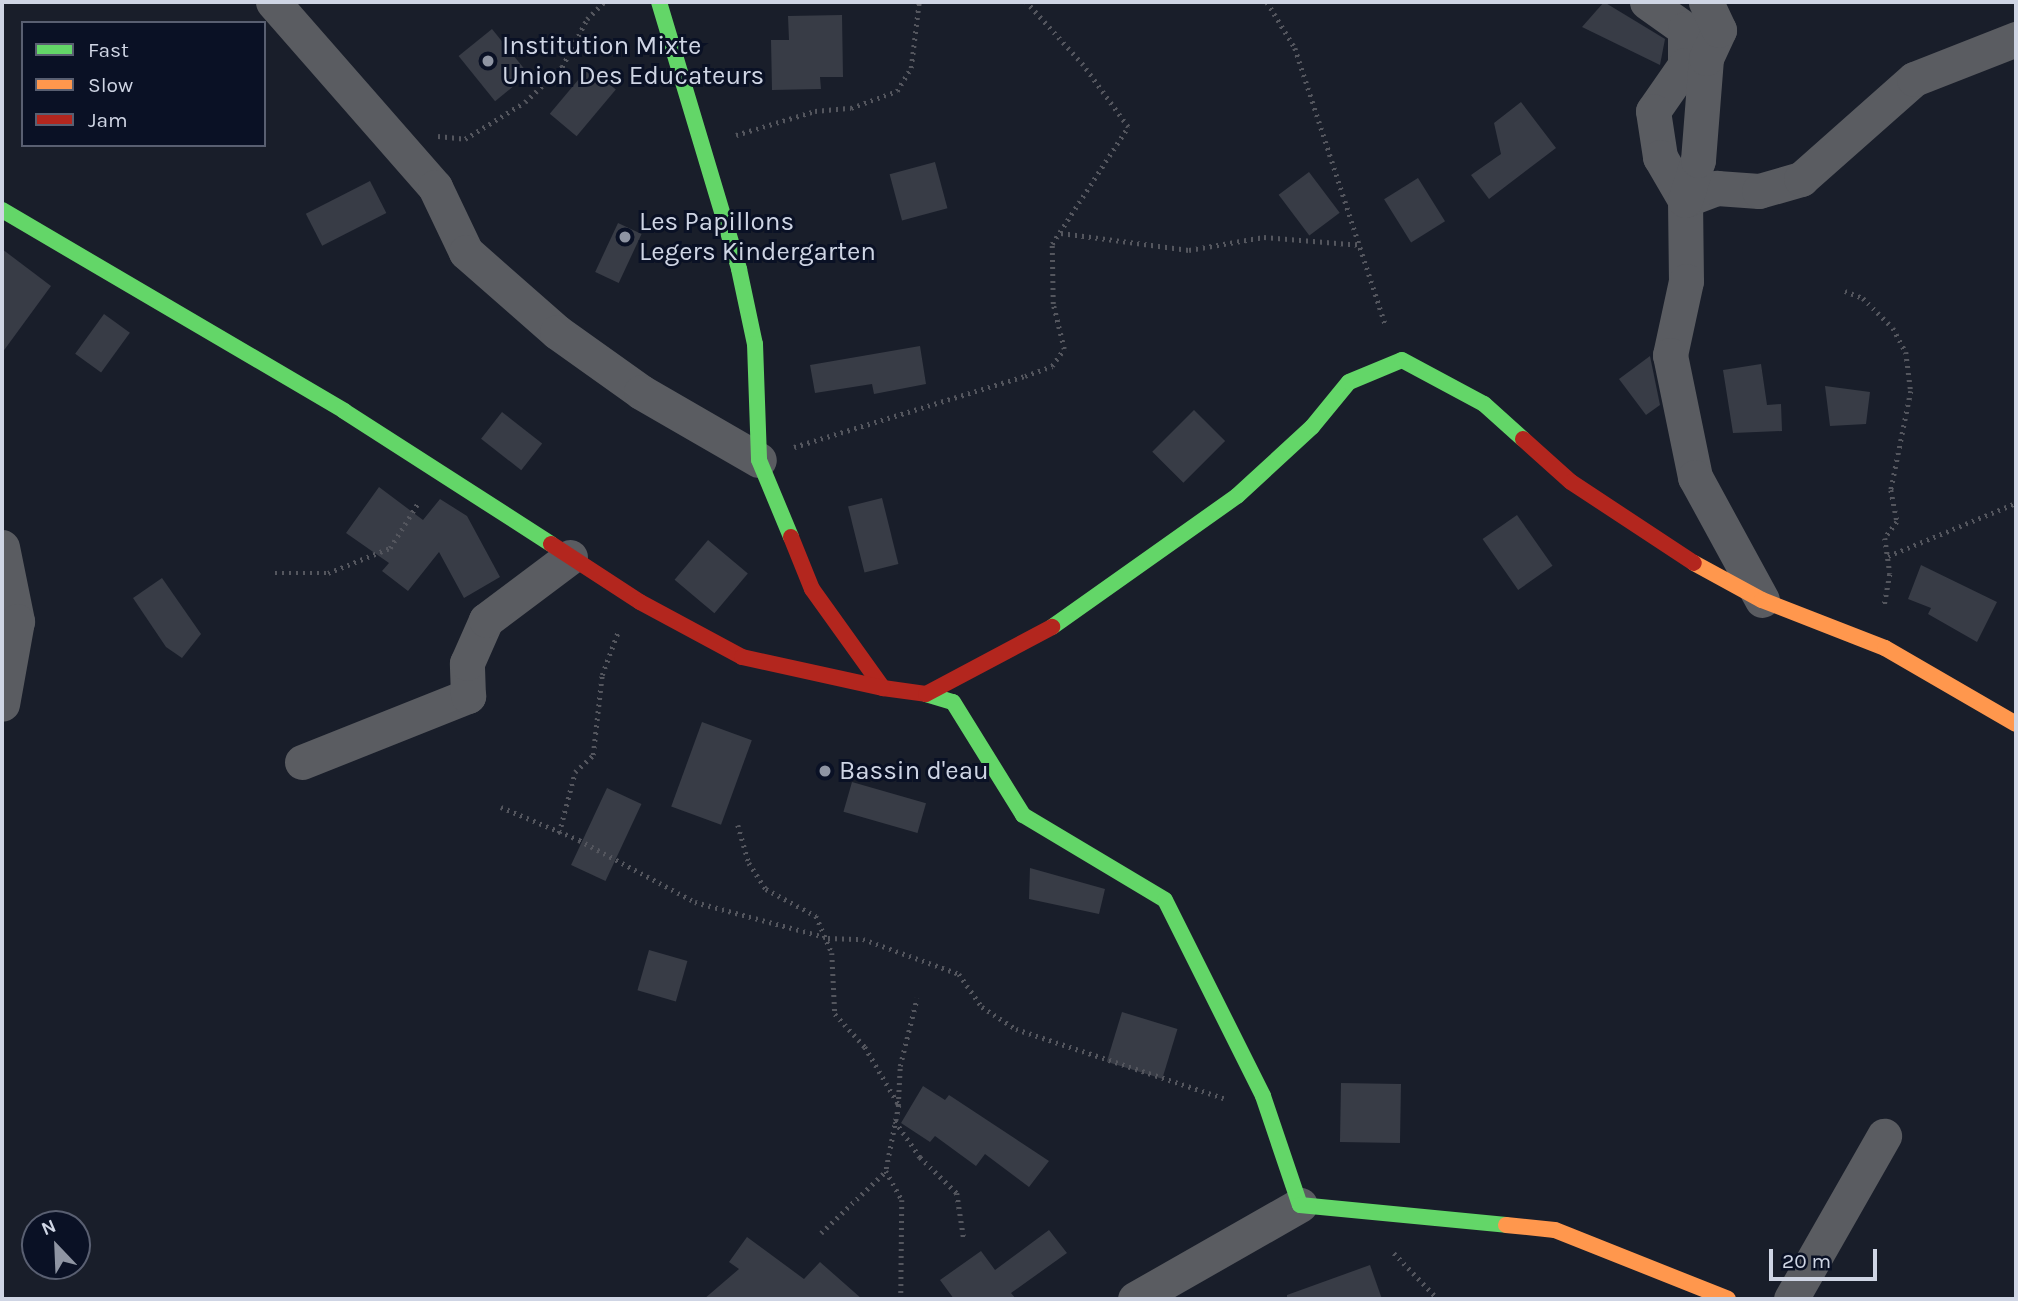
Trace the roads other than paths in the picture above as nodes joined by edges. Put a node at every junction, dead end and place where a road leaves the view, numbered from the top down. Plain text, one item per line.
1 (273, 2) edge
2 (659, 2) edge
3 (1647, 2) edge
4 (1706, 2) edge
5 (2016, 39) edge
6 (1685, 200) junction
7 (2, 210) edge
8 (759, 460) junction
9 (2, 547) edge
10 (570, 558) junction
11 (1762, 600) junction
12 (883, 688) junction
13 (926, 694) junction
14 (2, 704) edge
15 (2016, 724) edge
16 (302, 762) dead end
17 (1884, 1136) dead end
18 (1300, 1205) junction
19 (1135, 1299) edge
20 (1728, 1299) edge
21 (1791, 1299) edge

1 - 8 street
2 - 8 street
3 - 6 street
4 - 6 street
5 - 6 street
6 - 11 street
7 - 10 street
8 - 12 street
9 - 14 street
10 - 12 street
10 - 16 street
11 - 13 street
11 - 15 street
12 - 13 street
13 - 18 street
17 - 21 street
18 - 19 street
18 - 20 street

